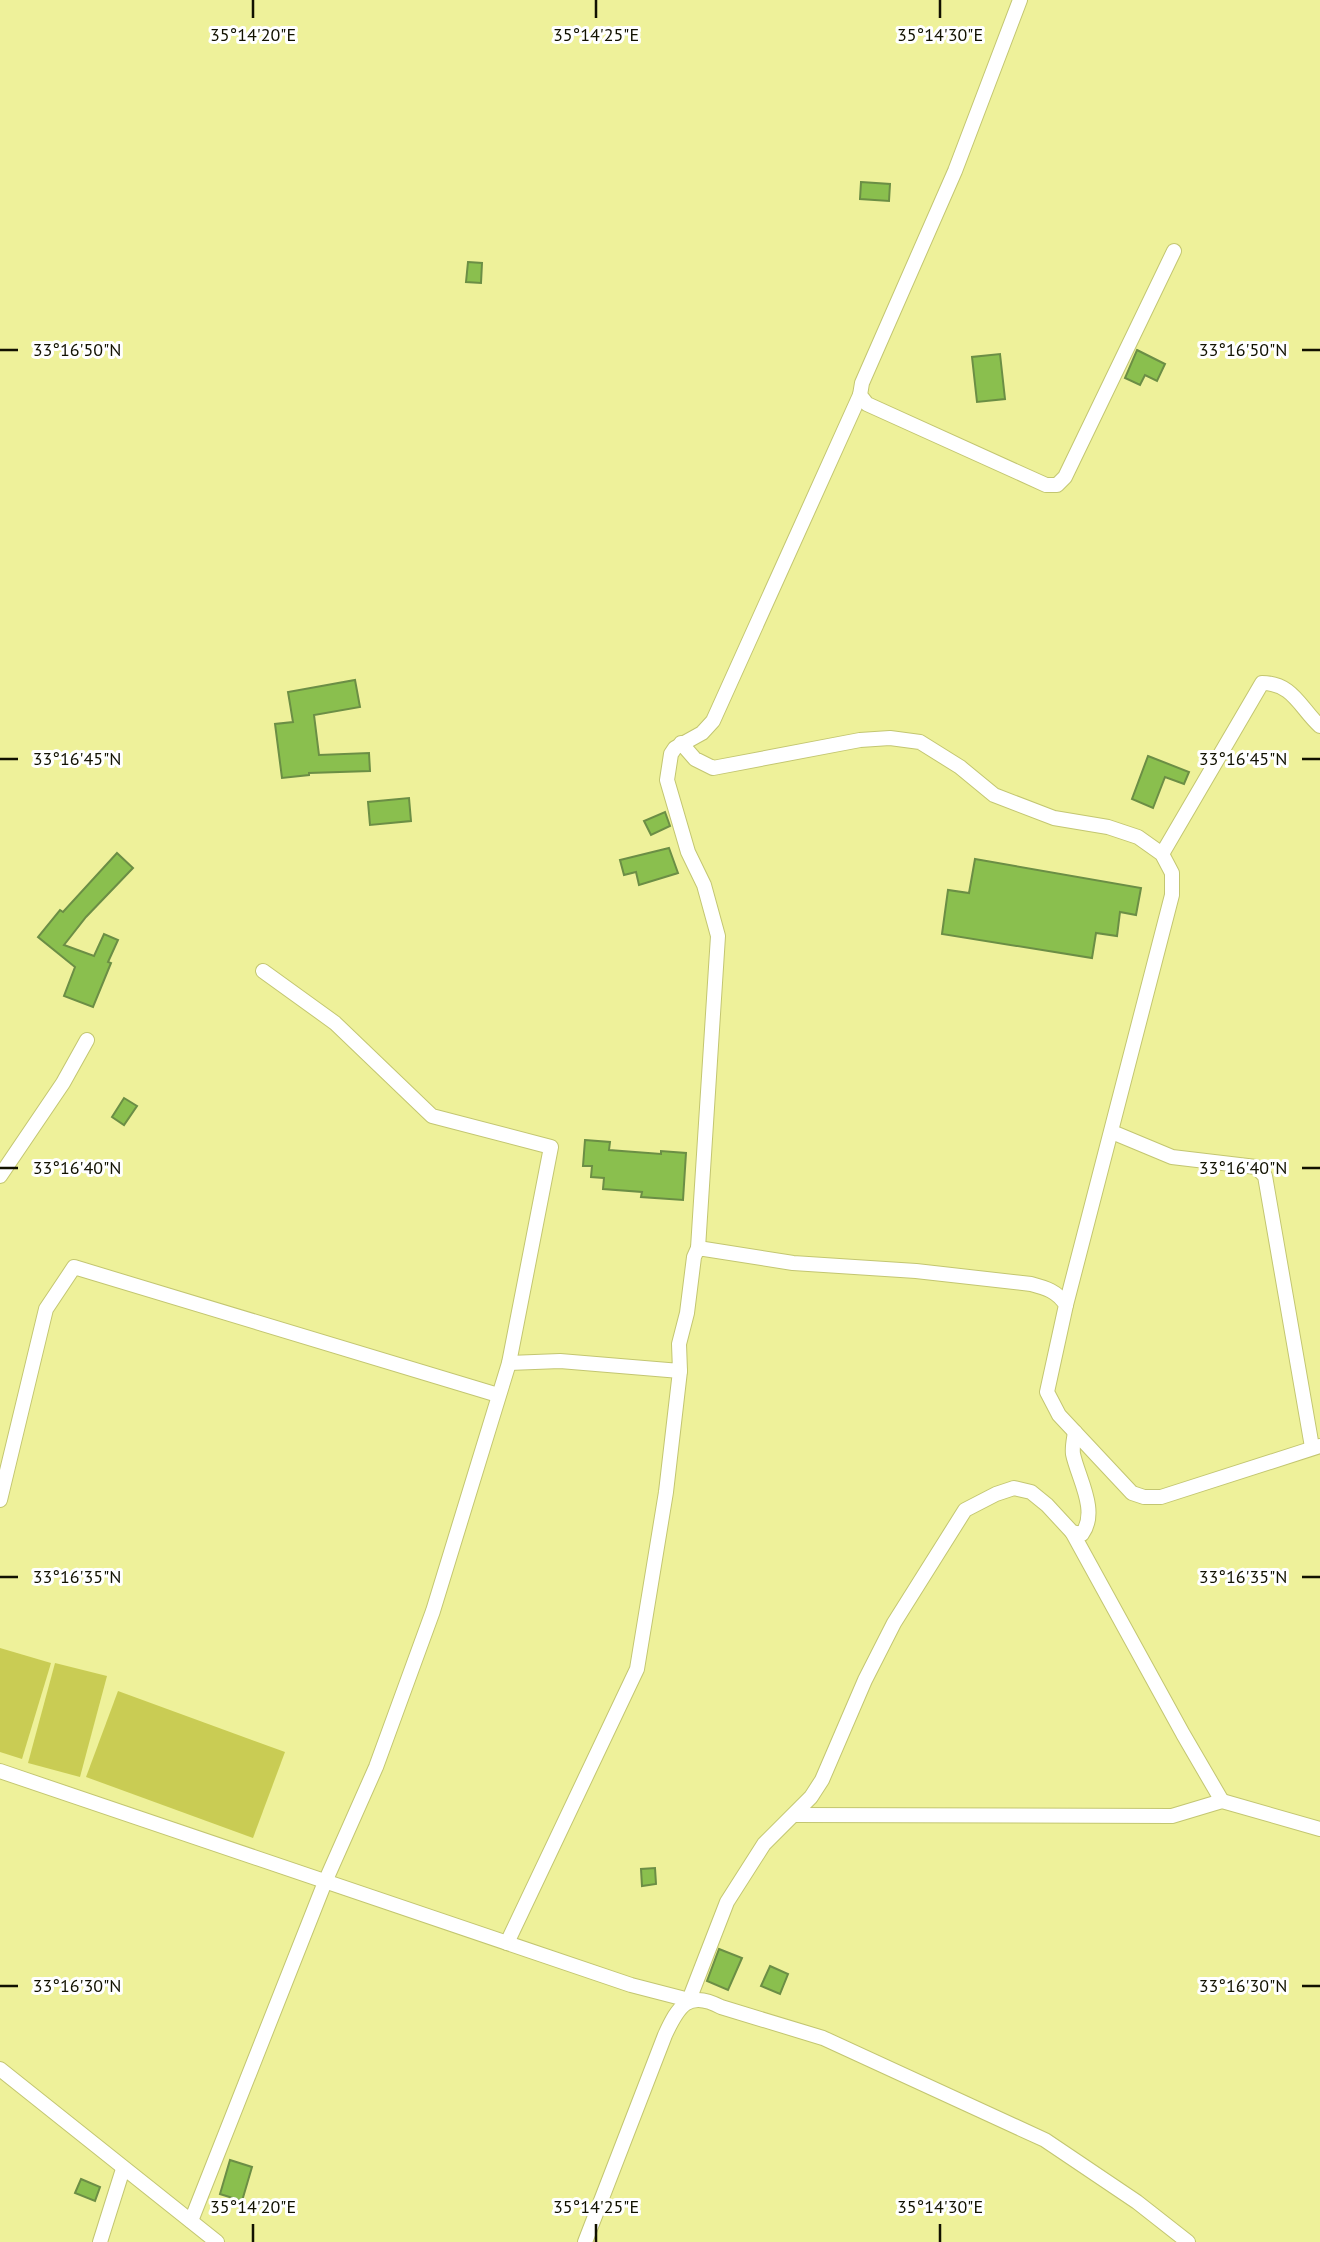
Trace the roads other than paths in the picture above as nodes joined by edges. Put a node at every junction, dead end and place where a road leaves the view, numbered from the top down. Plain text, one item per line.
1 (1020, 0) edge
2 (1174, 251) dead end
3 (860, 395) junction
4 (1320, 726) edge
5 (681, 743) junction
6 (1162, 854) junction
7 (263, 971) dead end
8 (87, 1040) dead end
9 (1112, 1132) junction
10 (0, 1176) edge
11 (698, 1248) junction
12 (1066, 1305) junction
13 (509, 1363) junction
14 (680, 1371) junction
15 (498, 1395) junction
16 (1074, 1432) junction
17 (1316, 1447) edge
18 (0, 1500) edge
19 (1072, 1532) junction
20 (0, 1771) edge
21 (1223, 1801) junction
22 (794, 1815) junction
23 (1320, 1829) edge
24 (325, 1882) junction
25 (507, 1943) junction
26 (689, 2000) junction
27 (0, 2069) edge
28 (123, 2169) junction
29 (191, 2221) junction
30 (100, 2242) edge
31 (217, 2242) edge
32 (585, 2242) edge
33 (1188, 2242) edge

1 - 3 street
2 - 3 street
3 - 5 street
4 - 6 street
5 - 6 street
5 - 11 street
6 - 9 street
7 - 13 street
8 - 10 street
9 - 12 street
9 - 17 street
11 - 12 street
11 - 14 street
12 - 16 street
13 - 14 street
13 - 15 street
14 - 25 street
15 - 18 street
15 - 24 street
16 - 17 street
16 - 19 street
19 - 21 street
19 - 22 street
20 - 24 street
21 - 22 street
21 - 23 street
22 - 26 street
24 - 25 street
24 - 29 street
25 - 26 street
26 - 32 street
26 - 33 street
27 - 28 street
28 - 29 street
28 - 30 street
29 - 31 street

